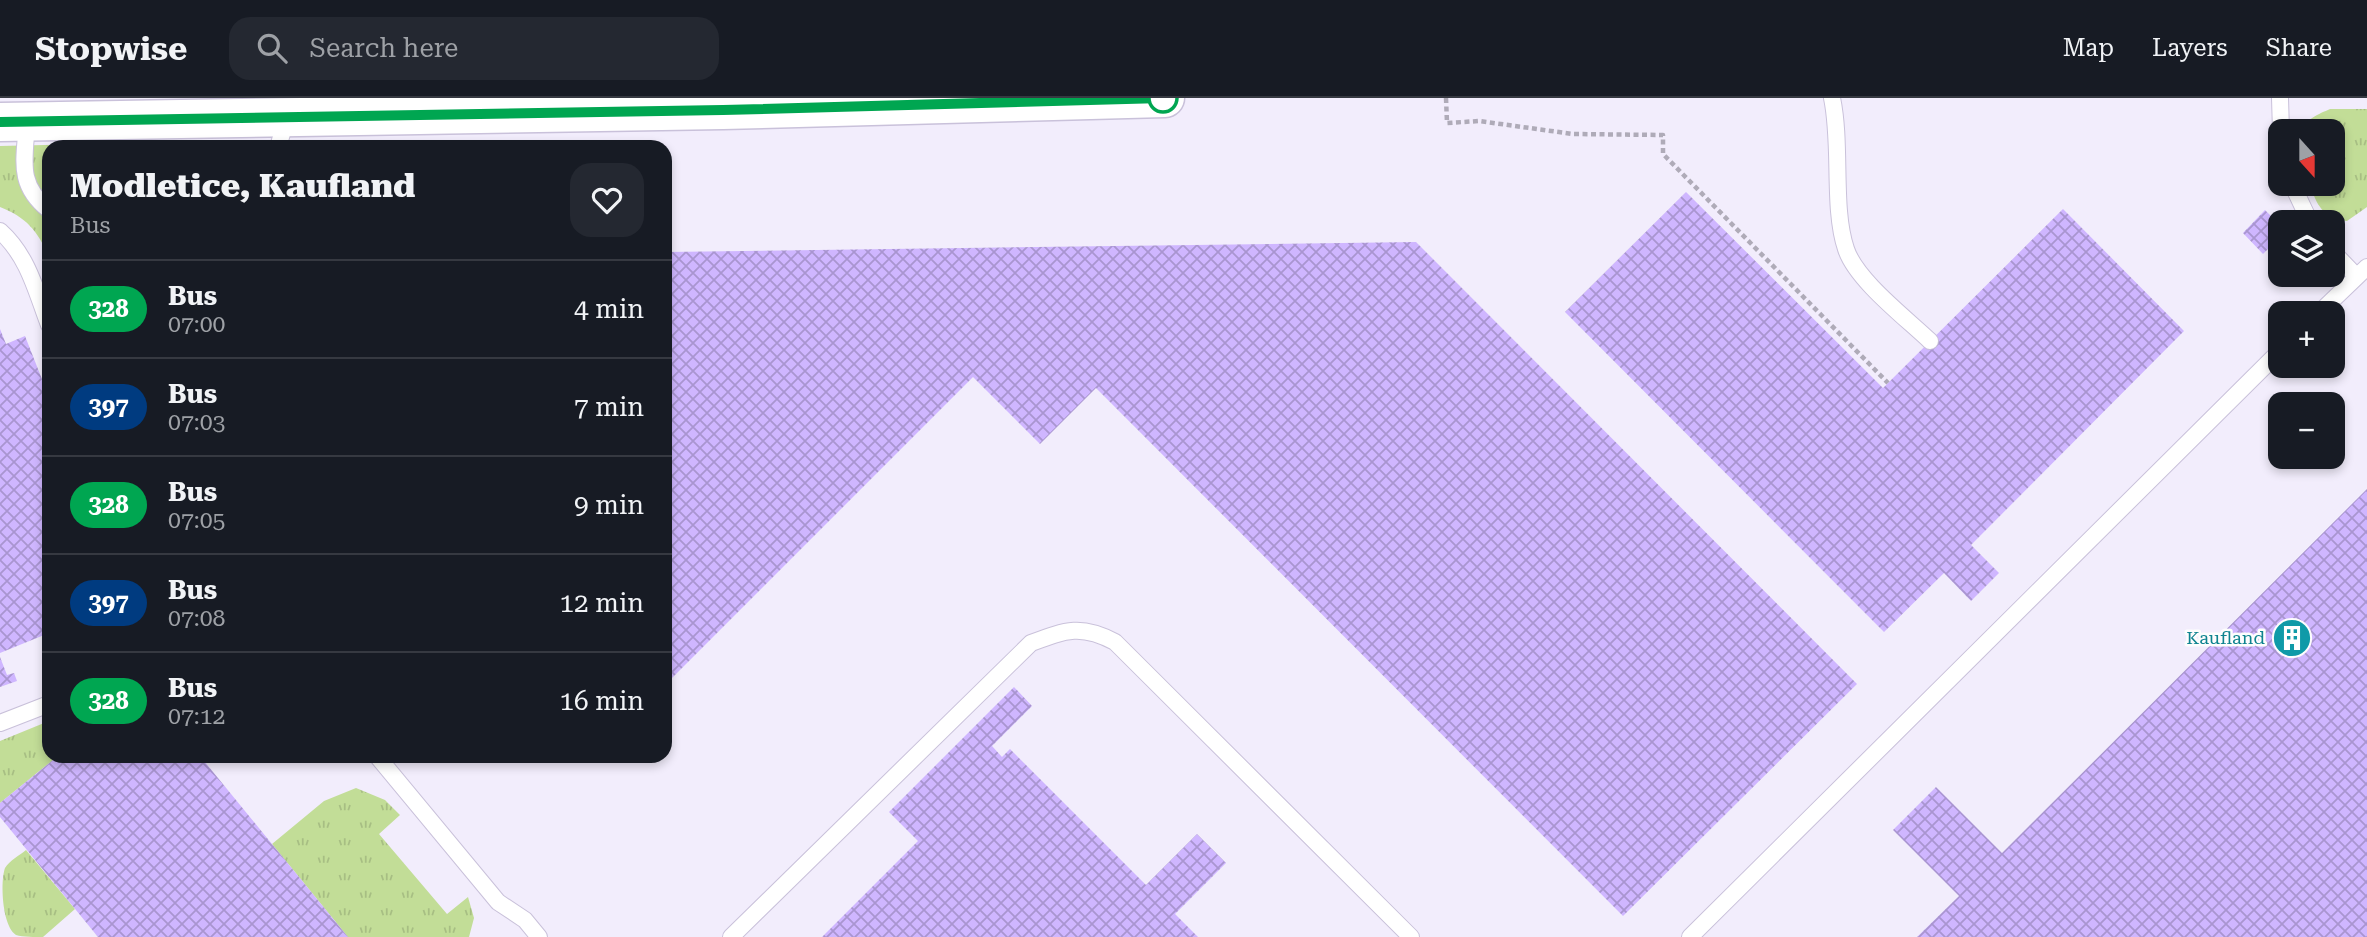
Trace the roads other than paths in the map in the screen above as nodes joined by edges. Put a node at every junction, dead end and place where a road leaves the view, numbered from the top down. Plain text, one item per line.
1 (1165, 98) edge
2 (1832, 98) edge
3 (2280, 98) edge
4 (2281, 119) edge
5 (286, 121) edge
6 (14, 122) edge
7 (42, 203) edge
8 (0, 232) edge
9 (2345, 260) edge
10 (2362, 271) edge
11 (2331, 301) edge
12 (42, 307) edge
13 (1930, 341) dead end
14 (2268, 363) edge
15 (42, 707) edge
16 (0, 723) edge
17 (383, 763) edge
18 (539, 937) edge
19 (731, 937) edge
20 (1411, 937) edge
21 (1690, 937) edge

1 - 5 main road
2 - 13 lane
3 - 4 lane
5 - 6 main road
6 - 7 lane
8 - 12 lane
9 - 10 lane
10 - 11 lane
14 - 21 lane
15 - 16 lane
17 - 18 lane
19 - 20 lane

